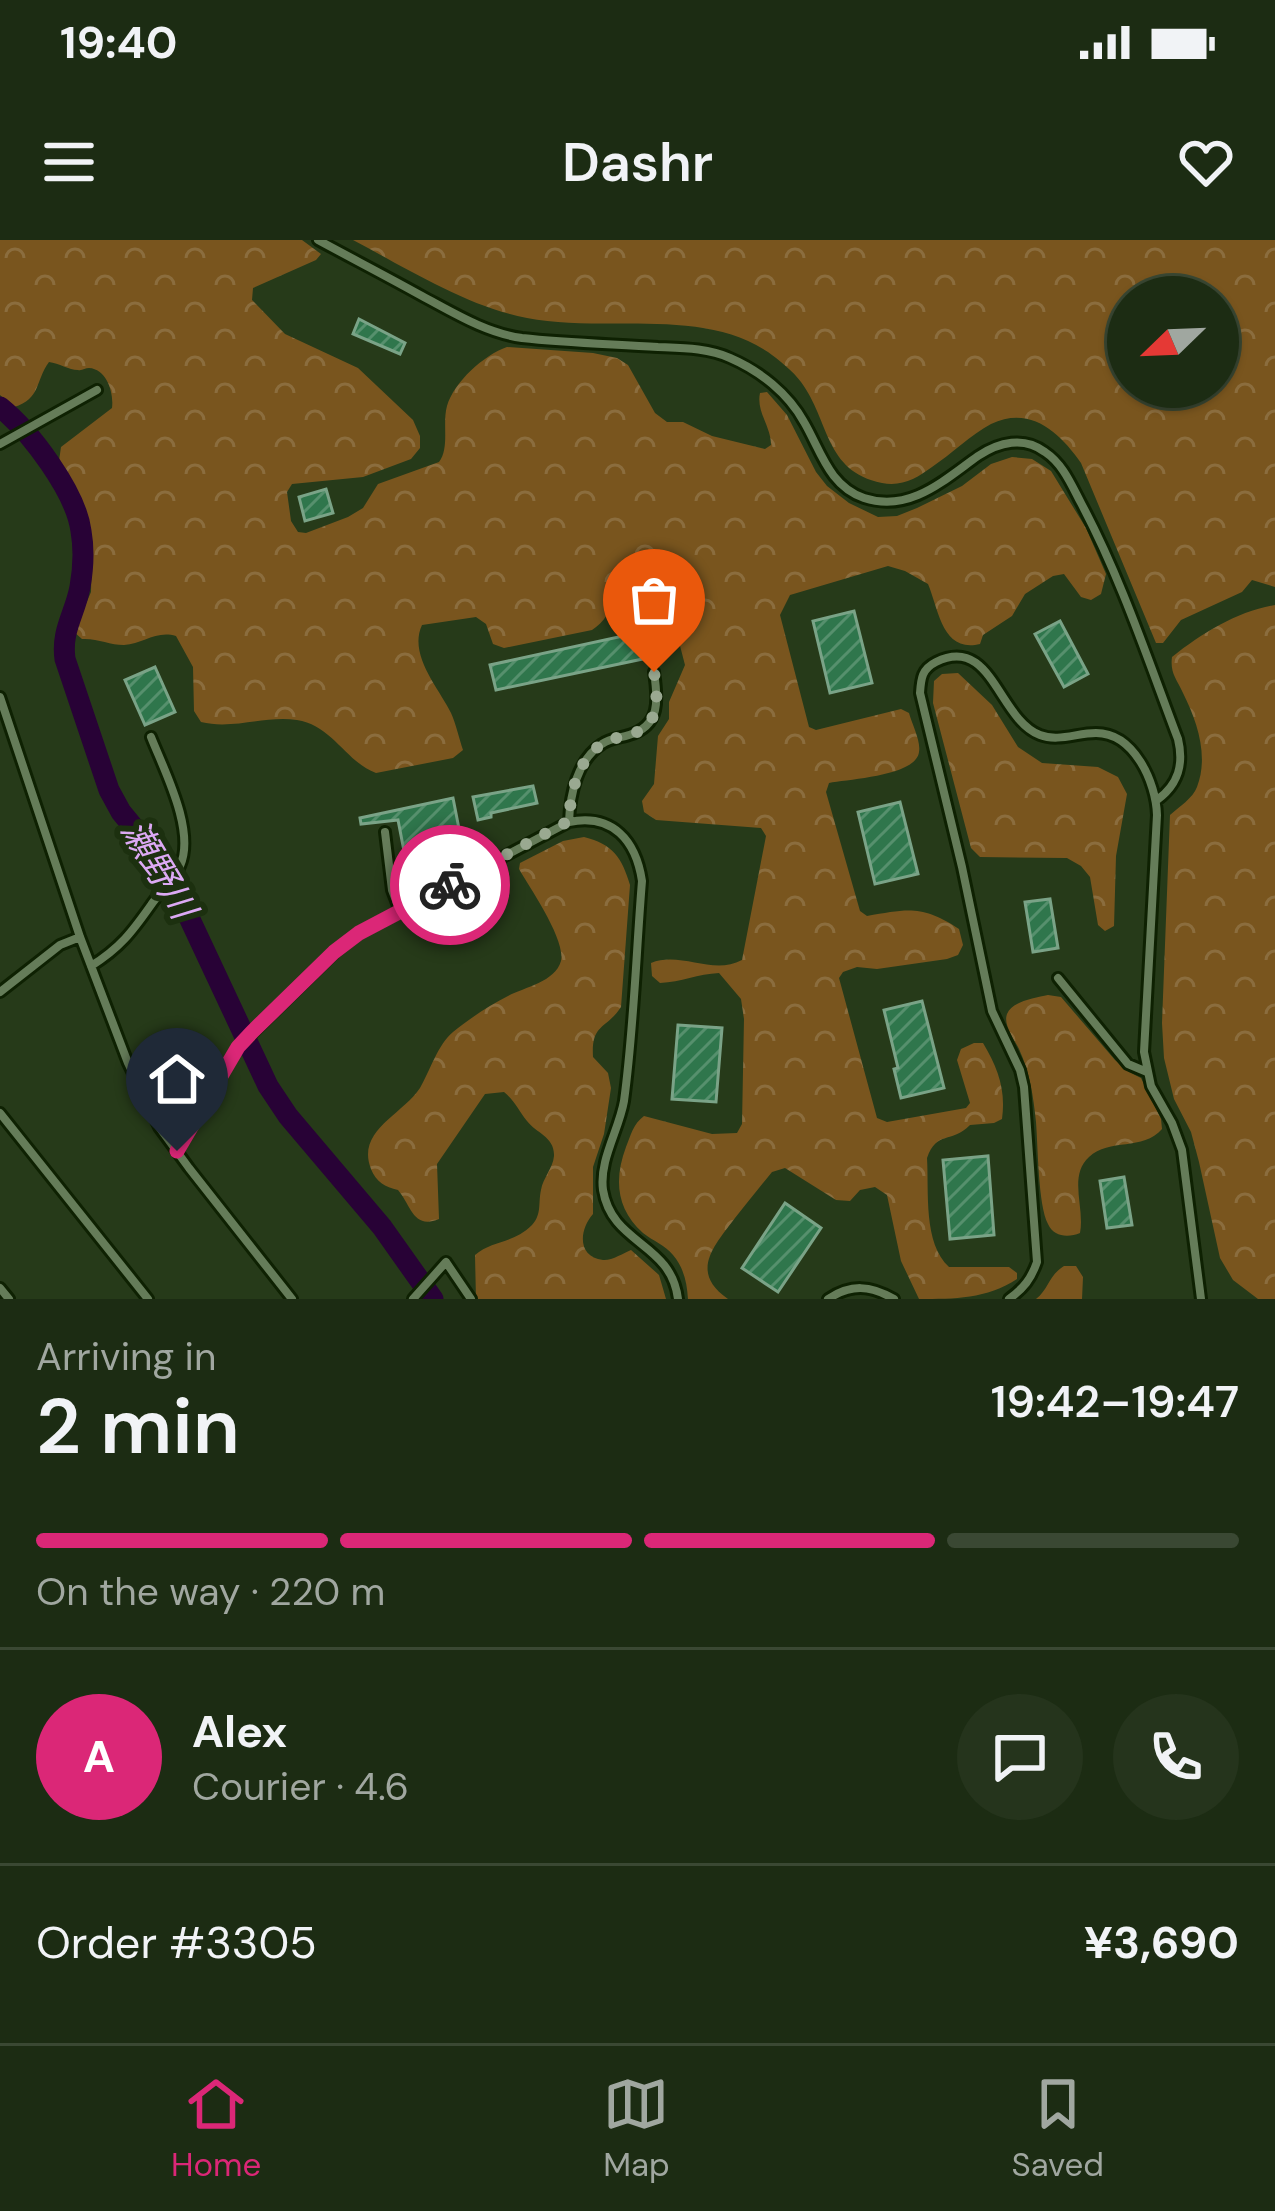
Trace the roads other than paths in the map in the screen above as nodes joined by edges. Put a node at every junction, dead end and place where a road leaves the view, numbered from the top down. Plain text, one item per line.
1 (318, 240) edge
2 (97, 390) dead end
3 (0, 444) edge
4 (654, 672) dead end
5 (0, 697) edge
6 (151, 737) dead end
7 (1157, 800) junction
8 (569, 821) junction
9 (385, 832) dead end
10 (400, 911) junction
11 (80, 937) junction
12 (92, 966) junction
13 (1058, 978) dead end
14 (0, 992) edge
15 (1147, 1072) junction
16 (0, 1113) edge
17 (177, 1151) junction
18 (0, 1288) edge
19 (8, 1299) edge
20 (148, 1299) edge
21 (292, 1299) edge
22 (413, 1299) edge
23 (471, 1299) edge
24 (678, 1299) edge
25 (828, 1299) edge
26 (894, 1299) edge
27 (1009, 1299) edge
28 (1201, 1299) edge

1 - 7 lane
2 - 3 lane
4 - 8 lane
5 - 11 lane
6 - 12 lane
7 - 15 lane
7 - 27 lane
8 - 10 lane
8 - 24 lane
9 - 10 lane
10 - 17 lane
11 - 12 lane
11 - 14 lane
12 - 17 lane
13 - 15 lane
15 - 28 lane
16 - 20 lane
17 - 21 lane
18 - 19 lane
22 - 23 lane
25 - 26 lane

